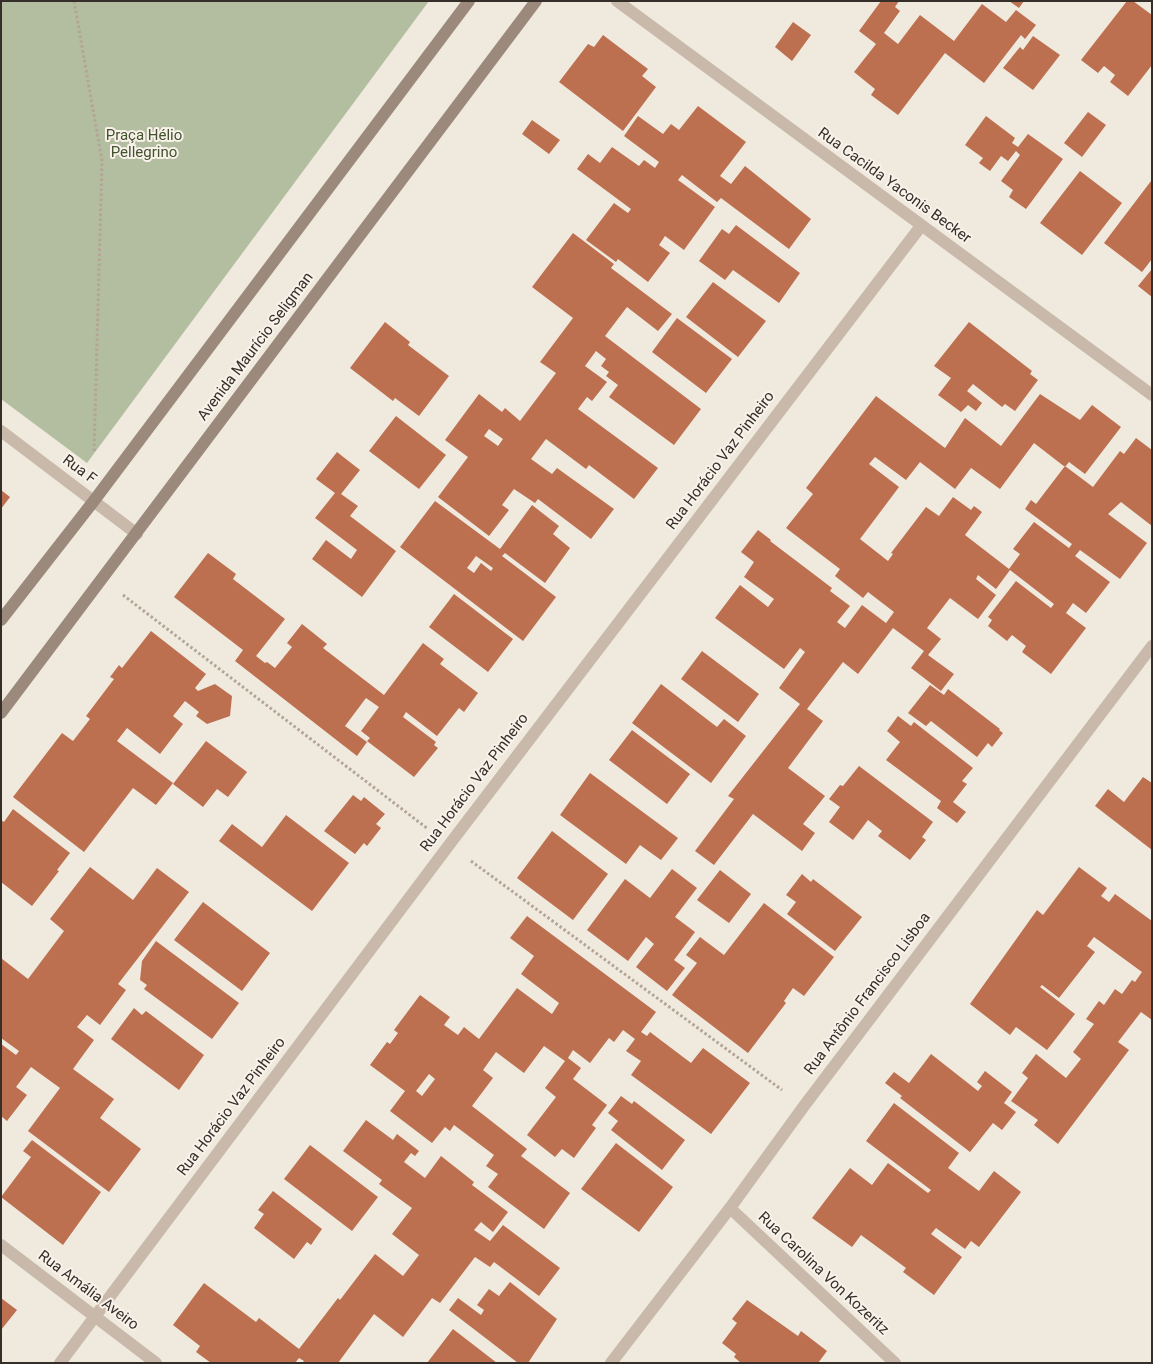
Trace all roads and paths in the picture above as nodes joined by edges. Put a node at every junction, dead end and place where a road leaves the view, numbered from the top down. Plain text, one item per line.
1 (74, 1) edge
2 (468, 1) edge
3 (536, 1) edge
4 (617, 1) edge
5 (921, 226) junction
6 (1152, 395) edge
7 (1, 431) edge
8 (93, 502) junction
9 (137, 534) junction
10 (1, 620) edge
11 (1152, 646) edge
12 (1, 712) edge
13 (730, 1208) junction
14 (1, 1245) edge
15 (95, 1316) junction
16 (60, 1363) edge
17 (156, 1363) edge
18 (611, 1363) edge
19 (894, 1363) edge

1 - 8 path
2 - 8 main road
3 - 9 main road, Avenida Maurício Seligman
4 - 5 street, Rua Cacilda Yaconis Becker
5 - 6 street, Rua Cacilda Yaconis Becker
5 - 15 street, Rua Horácio Vaz Pinheiro
7 - 8 street, Rua F
8 - 9 street, Rua F
8 - 10 main road
9 - 12 main road, Avenida Maurício Seligman
11 - 13 street, Rua Antônio Francisco Lisboa
13 - 18 street, Rua Antônio Francisco Lisboa
13 - 19 street, Rua Carolina Von Kozeritz
14 - 15 street, Rua Amália Aveiro
15 - 16 street, Rua Horácio Vaz Pinheiro
15 - 17 street, Rua Amália Aveiro

